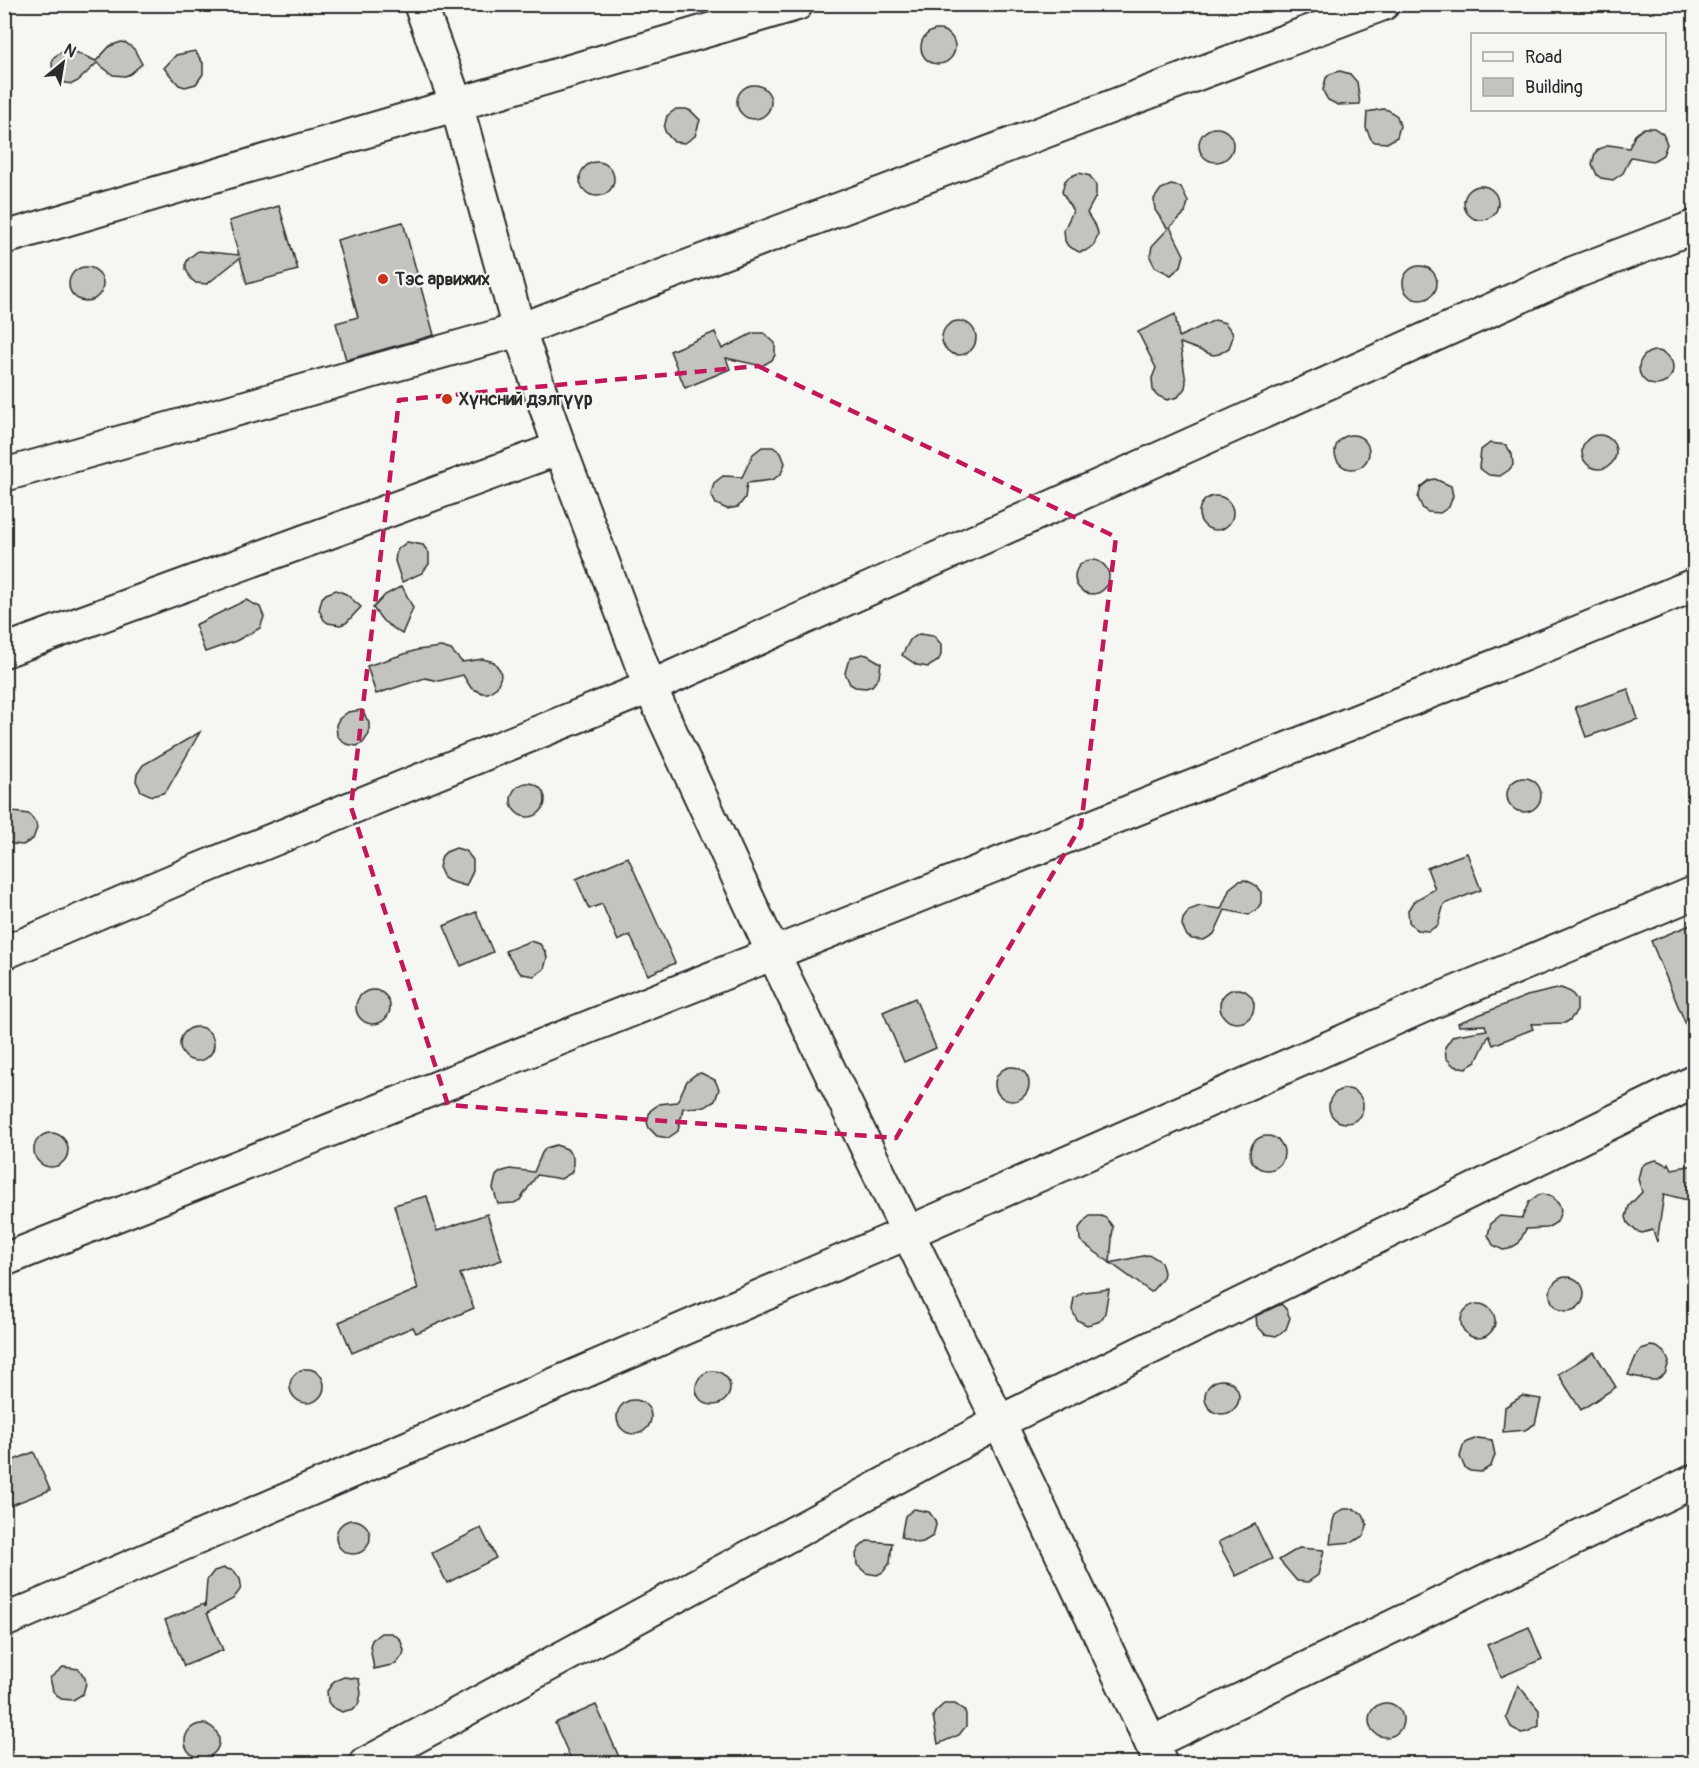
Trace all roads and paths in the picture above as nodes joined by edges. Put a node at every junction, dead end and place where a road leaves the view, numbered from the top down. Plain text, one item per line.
1 (420, 4) edge
2 (797, 4) edge
3 (1383, 4) edge
4 (456, 104) junction
5 (1695, 227) edge
6 (4, 238) edge
7 (519, 330) junction
8 (560, 448) junction
9 (4, 475) edge
10 (1695, 585) edge
11 (4, 651) edge
12 (650, 687) junction
13 (1695, 893) edge
14 (4, 953) edge
15 (773, 953) junction
16 (1695, 1082) edge
17 (907, 1233) junction
18 (4, 1260) edge
19 (999, 1422) junction
20 (1695, 1482) edge
21 (4, 1621) edge
22 (1156, 1753) edge
23 (365, 1764) edge

1 - 4 street
2 - 4 street
3 - 7 street
4 - 6 street
4 - 7 street
5 - 12 street
7 - 8 street
7 - 9 street
8 - 11 street
8 - 12 street
10 - 15 street
12 - 14 street
12 - 15 street
13 - 17 street
15 - 17 street
15 - 18 street
16 - 19 street
17 - 19 street
17 - 21 street
19 - 22 street
19 - 23 street
20 - 22 street

